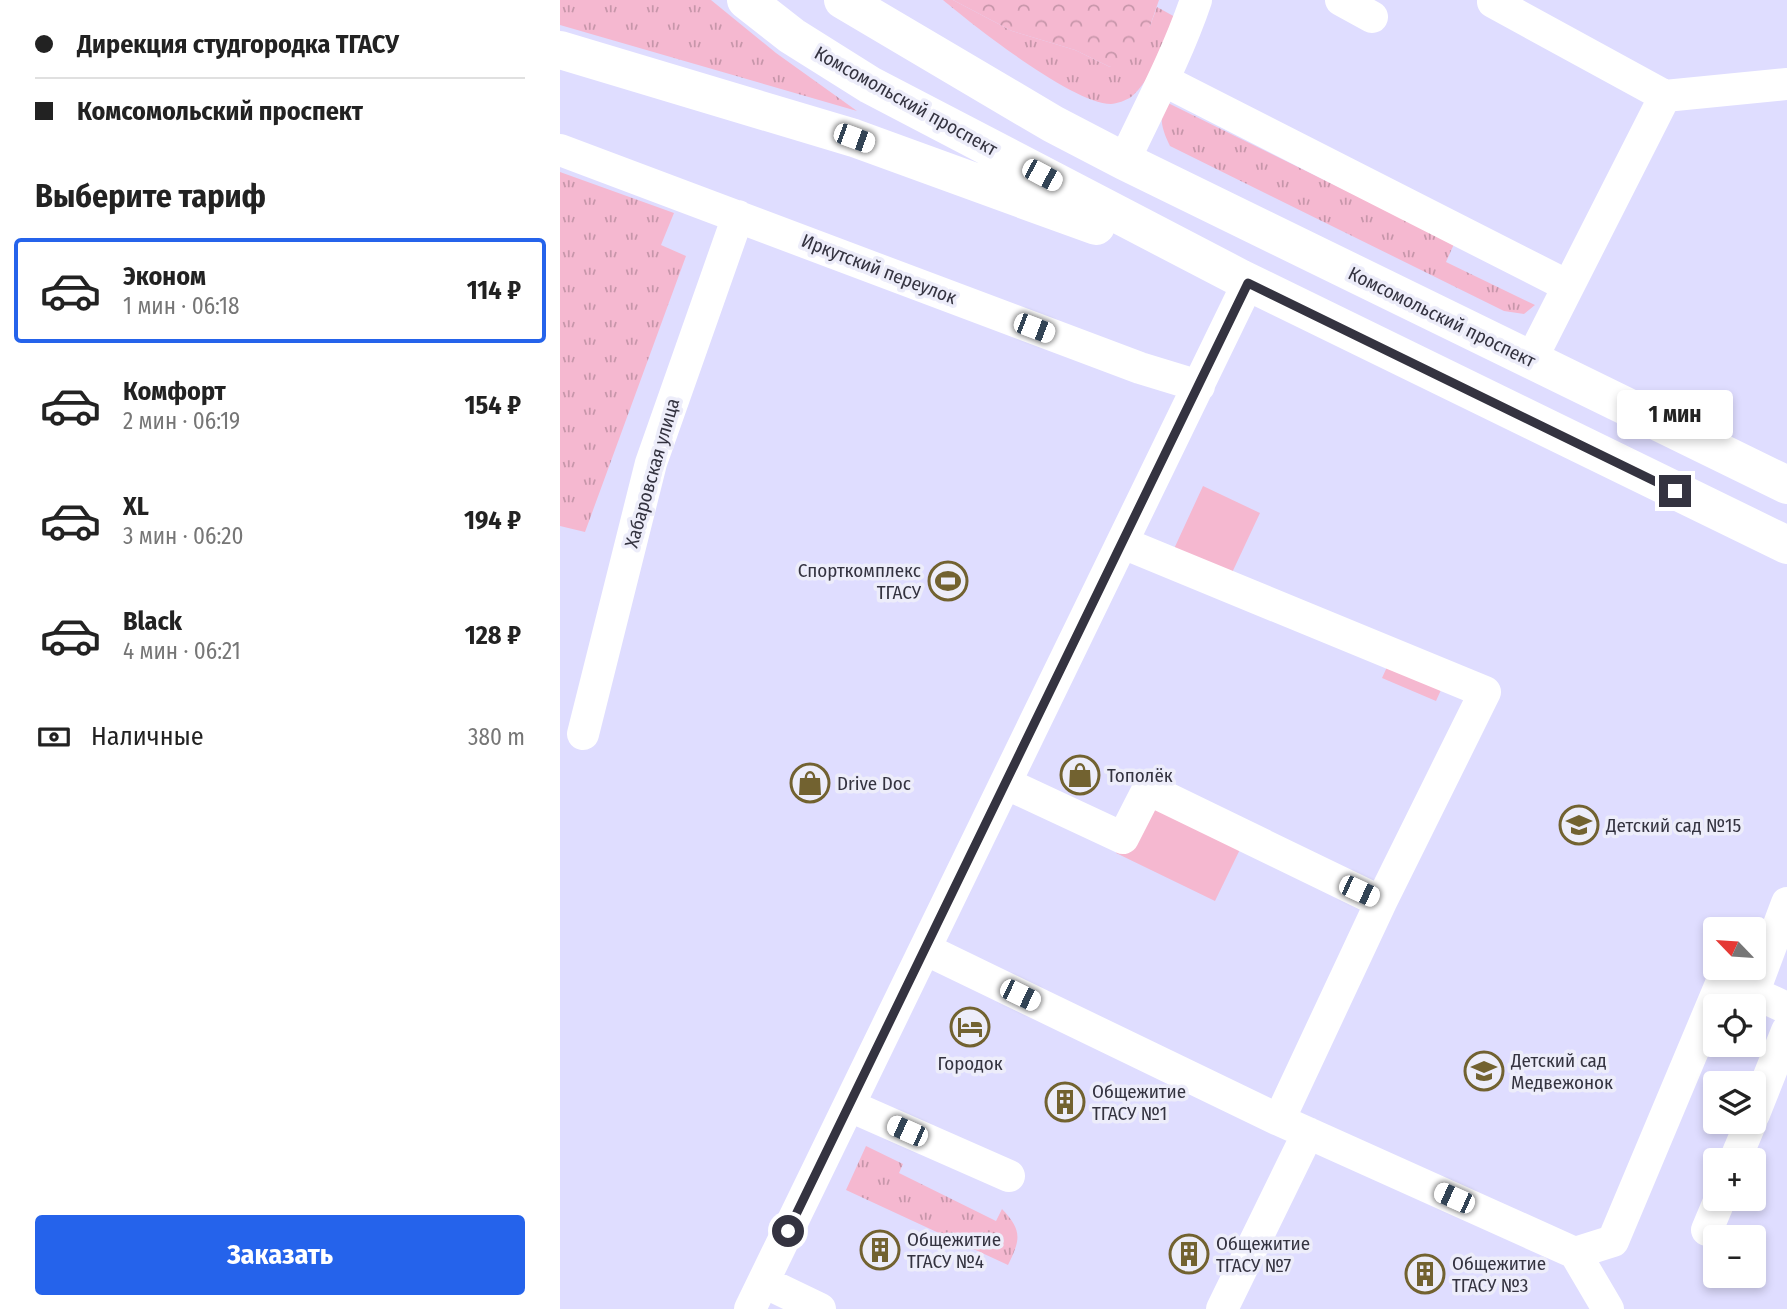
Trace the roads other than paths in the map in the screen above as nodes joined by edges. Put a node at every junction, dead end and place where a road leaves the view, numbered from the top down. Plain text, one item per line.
1 (746, 0) edge
2 (844, 0) edge
3 (892, 0) edge
4 (1196, 0) edge
5 (1341, 0) edge
6 (1493, 2) dead end
7 (1372, 17) dead end
8 (560, 50) edge
9 (1163, 80) junction
10 (1787, 84) edge
11 (1665, 96) junction
12 (1053, 124) junction
13 (560, 150) edge
14 (1124, 161) junction
15 (737, 216) junction
16 (1244, 280) junction
17 (1568, 286) junction
18 (1531, 360) junction
19 (1199, 386) junction
20 (1787, 485) edge
21 (1123, 543) junction
22 (1787, 545) edge
23 (583, 734) dead end
24 (1007, 784) junction
25 (1381, 902) junction
26 (1787, 903) edge
27 (927, 950) junction
28 (1716, 994) edge
29 (1753, 994) joint
30 (1766, 999) edge
31 (1787, 1008) edge
32 (1703, 1026) edge
33 (1787, 1031) edge
34 (1766, 1084) edge
35 (850, 1106) junction
36 (1279, 1120) junction
37 (1308, 1133) junction
38 (1009, 1176) dead end
39 (1576, 1253) junction
40 (757, 1295) edge
41 (820, 1309) edge
42 (1222, 1309) edge
43 (1608, 1309) edge

1 - 16 main road, Комсомольский проспект
2 - 12 main road, Комсомольский проспект
3 - 12 main road
4 - 9 street
5 - 7 street
6 - 11 street
8 - 16 main road
9 - 14 street
9 - 17 street
10 - 11 street
11 - 17 street
12 - 14 main road, Комсомольский проспект
13 - 15 street, Иркутский переулок
14 - 18 main road, Комсомольский проспект
15 - 19 street, Иркутский переулок
15 - 23 street, Хабаровская улица
16 - 19 street
16 - 22 main road, Комсомольский проспект
17 - 18 street
18 - 20 main road, Комсомольский проспект
19 - 21 street
21 - 24 street
21 - 25 street
24 - 25 street
24 - 27 street
25 - 36 street
26 - 29 street
27 - 35 street
27 - 36 street
28 - 29 street
30 - 31 street
32 - 39 street
33 - 34 street
35 - 38 street
35 - 40 street
36 - 37 street
37 - 39 street
37 - 42 street
39 - 43 street
40 - 41 street

